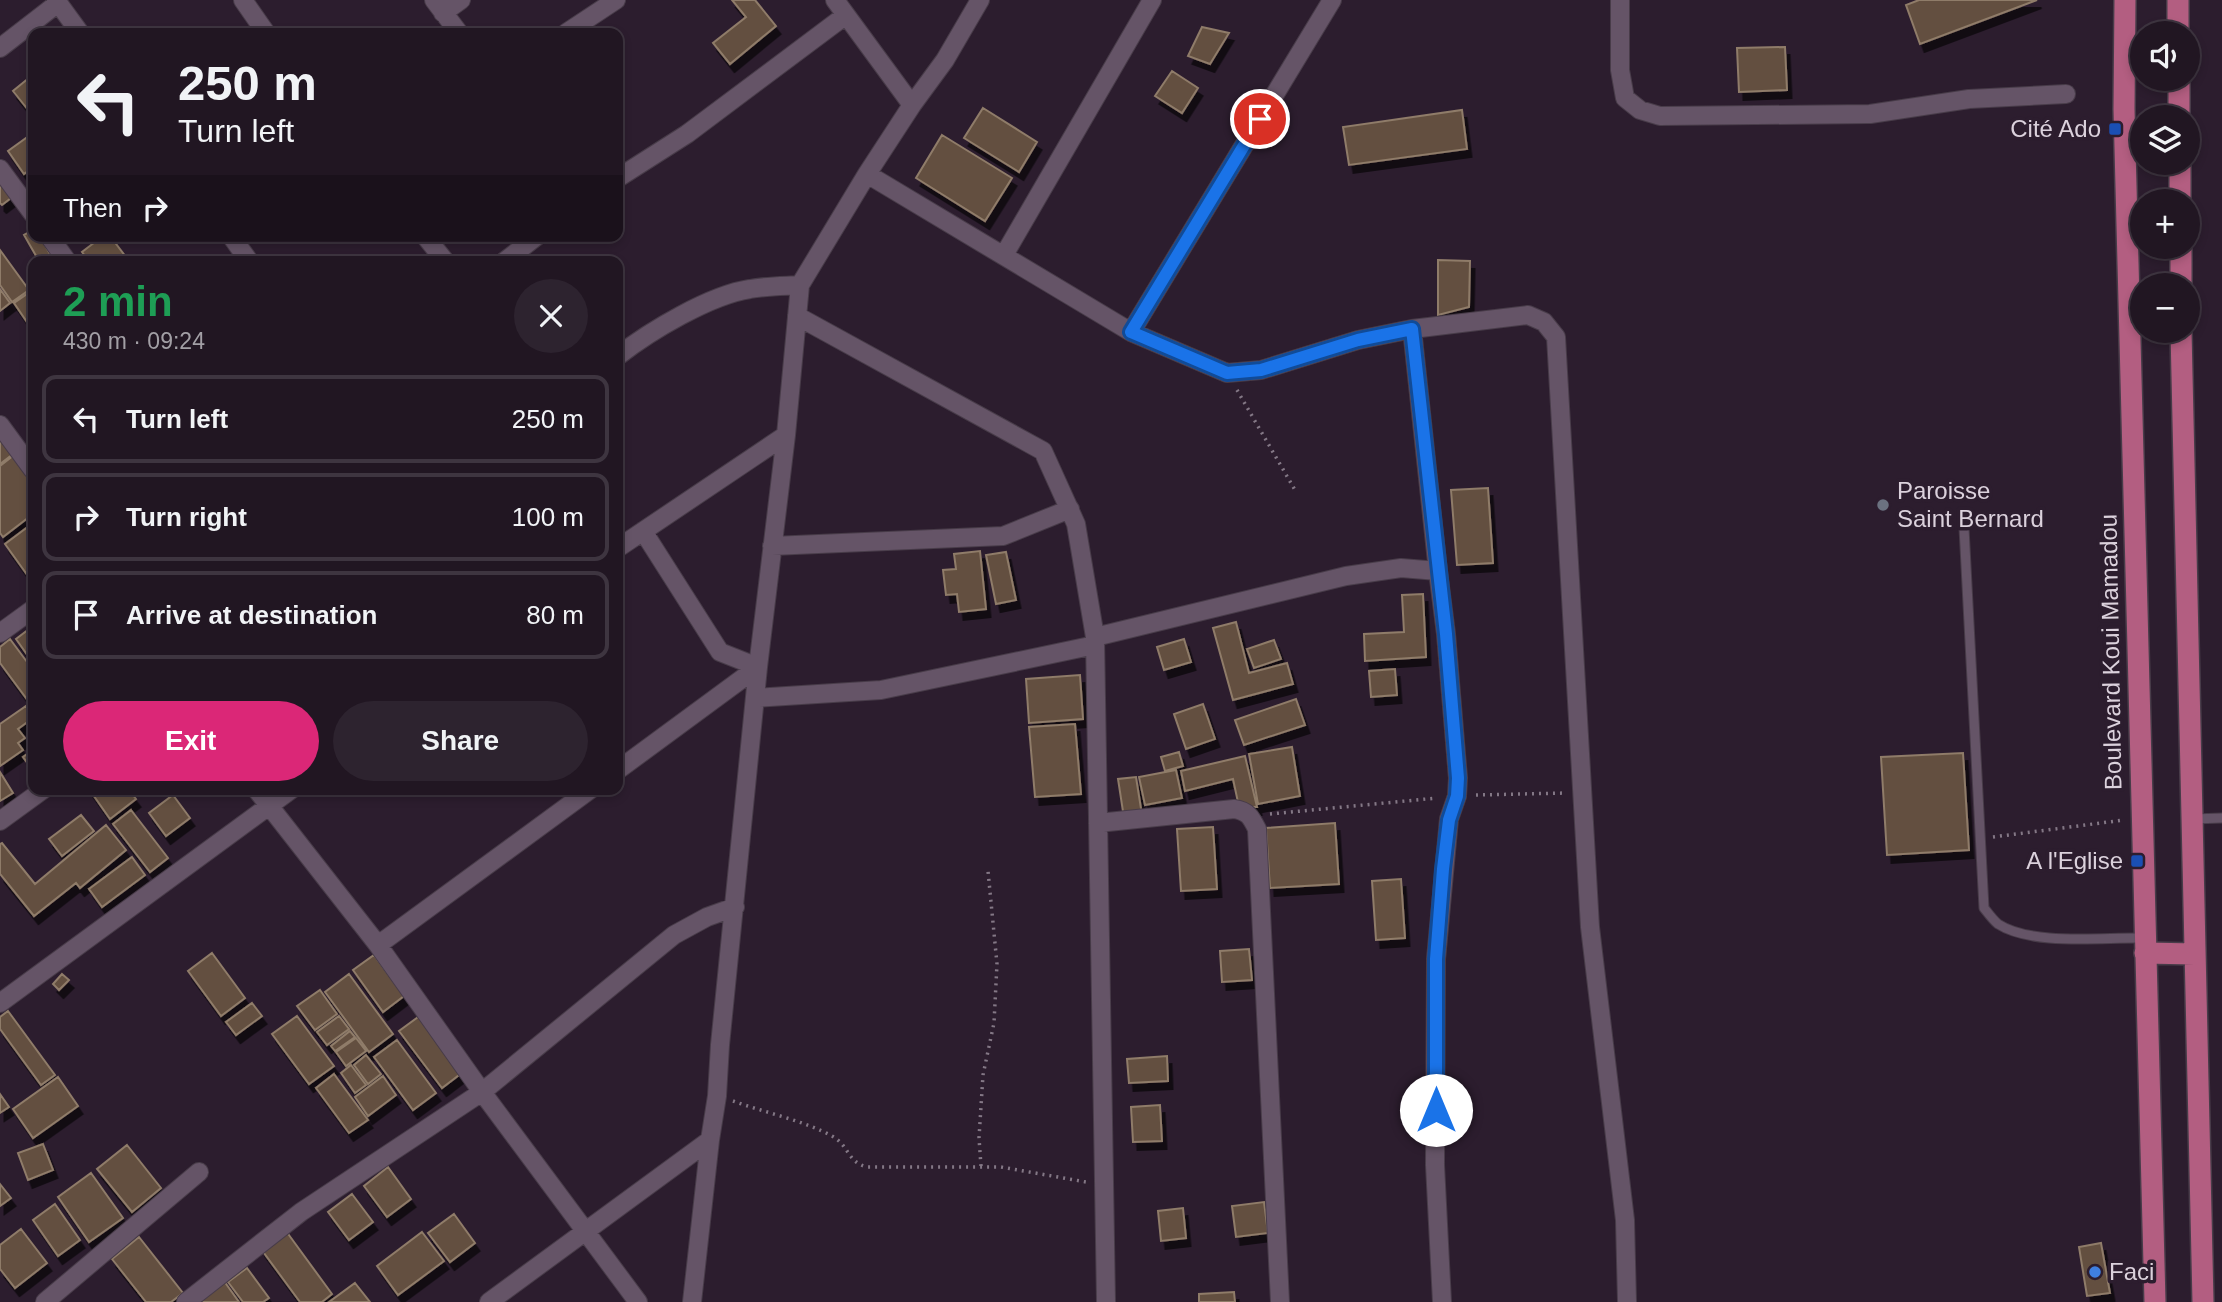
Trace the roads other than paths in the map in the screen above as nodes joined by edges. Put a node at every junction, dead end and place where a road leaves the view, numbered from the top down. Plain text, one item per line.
1 (243, 0) edge
2 (461, 0) edge
3 (616, 0) edge
4 (835, 0) edge
5 (980, 0) edge
6 (1152, 0) edge
7 (1332, 0) edge
8 (1620, 0) edge
9 (2125, 0) edge
10 (2178, 0) edge
11 (57, 1) edge
12 (439, 6) edge
13 (846, 15) junction
14 (2179, 21) edge
15 (76, 28) edge
16 (263, 28) edge
17 (455, 28) edge
18 (574, 28) edge
19 (0, 48) edge
20 (2066, 94) dead end
21 (912, 105) junction
22 (0, 169) edge
23 (867, 174) junction
24 (623, 175) edge
25 (28, 208) edge
26 (430, 242) edge
27 (529, 242) edge
28 (1004, 255) junction
29 (441, 256) edge
30 (511, 256) edge
31 (800, 285) junction
32 (797, 316) junction
33 (1412, 329) junction
34 (1131, 332) junction
35 (2181, 343) edge
36 (623, 352) edge
37 (0, 425) edge
38 (786, 435) junction
39 (28, 463) edge
40 (1070, 509) junction
41 (1964, 528) dead end
42 (643, 531) junction
43 (623, 539) edge
44 (772, 546) junction
45 (1438, 571) junction
46 (28, 613) edge
47 (0, 633) edge
48 (1095, 641) junction
49 (758, 667) junction
50 (755, 698) junction
51 (623, 766) edge
52 (36, 795) edge
53 (260, 795) edge
54 (284, 795) edge
55 (583, 795) edge
56 (268, 807) junction
57 (2222, 818) edge
58 (2191, 819) junction
59 (0, 821) edge
60 (1098, 823) junction
61 (735, 907) junction
62 (378, 945) junction
63 (2144, 946) junction
64 (2195, 954) junction
65 (0, 1003) edge
66 (482, 1092) junction
67 (710, 1140) junction
68 (199, 1172) dead end
69 (585, 1231) junction
70 (45, 1302) edge
71 (186, 1302) edge
72 (489, 1302) edge
73 (638, 1302) edge
74 (692, 1302) edge
75 (1106, 1302) edge
76 (1280, 1302) edge
77 (1442, 1302) edge
78 (1627, 1302) edge
79 (2155, 1302) edge
80 (2203, 1302) edge

1 - 16 street
2 - 12 street
3 - 18 street
4 - 13 street
5 - 21 street
6 - 28 street
7 - 34 street
8 - 20 street
9 - 63 main road, Boulevard Koui Mamadou
10 - 14 main road
11 - 15 street
11 - 19 street
12 - 17 street
13 - 21 street
13 - 24 street
21 - 23 street
22 - 25 street
23 - 28 street
23 - 31 street
26 - 29 street
27 - 30 street
28 - 34 street
31 - 32 street
31 - 36 street
32 - 38 street
32 - 40 street
33 - 34 street
33 - 45 street
33 - 78 street
35 - 58 main road
37 - 39 street
38 - 42 street
38 - 44 street
40 - 44 street
40 - 48 street
41 - 63 lane
42 - 43 street
42 - 49 street
44 - 49 street
45 - 48 street
45 - 77 street
46 - 47 street
48 - 50 street
48 - 60 street
49 - 50 street
49 - 51 street
50 - 61 street
52 - 59 street
53 - 56 street
54 - 56 street
55 - 62 street
56 - 62 street
56 - 65 street
57 - 58 lane
58 - 64 main road
60 - 75 street
60 - 76 street
61 - 66 street
61 - 67 street
62 - 66 street
63 - 64 main road
63 - 79 main road, Boulevard Koui Mamadou
64 - 80 main road
66 - 69 street
66 - 71 street
67 - 69 street
67 - 74 street
68 - 70 street
69 - 72 street
69 - 73 street

